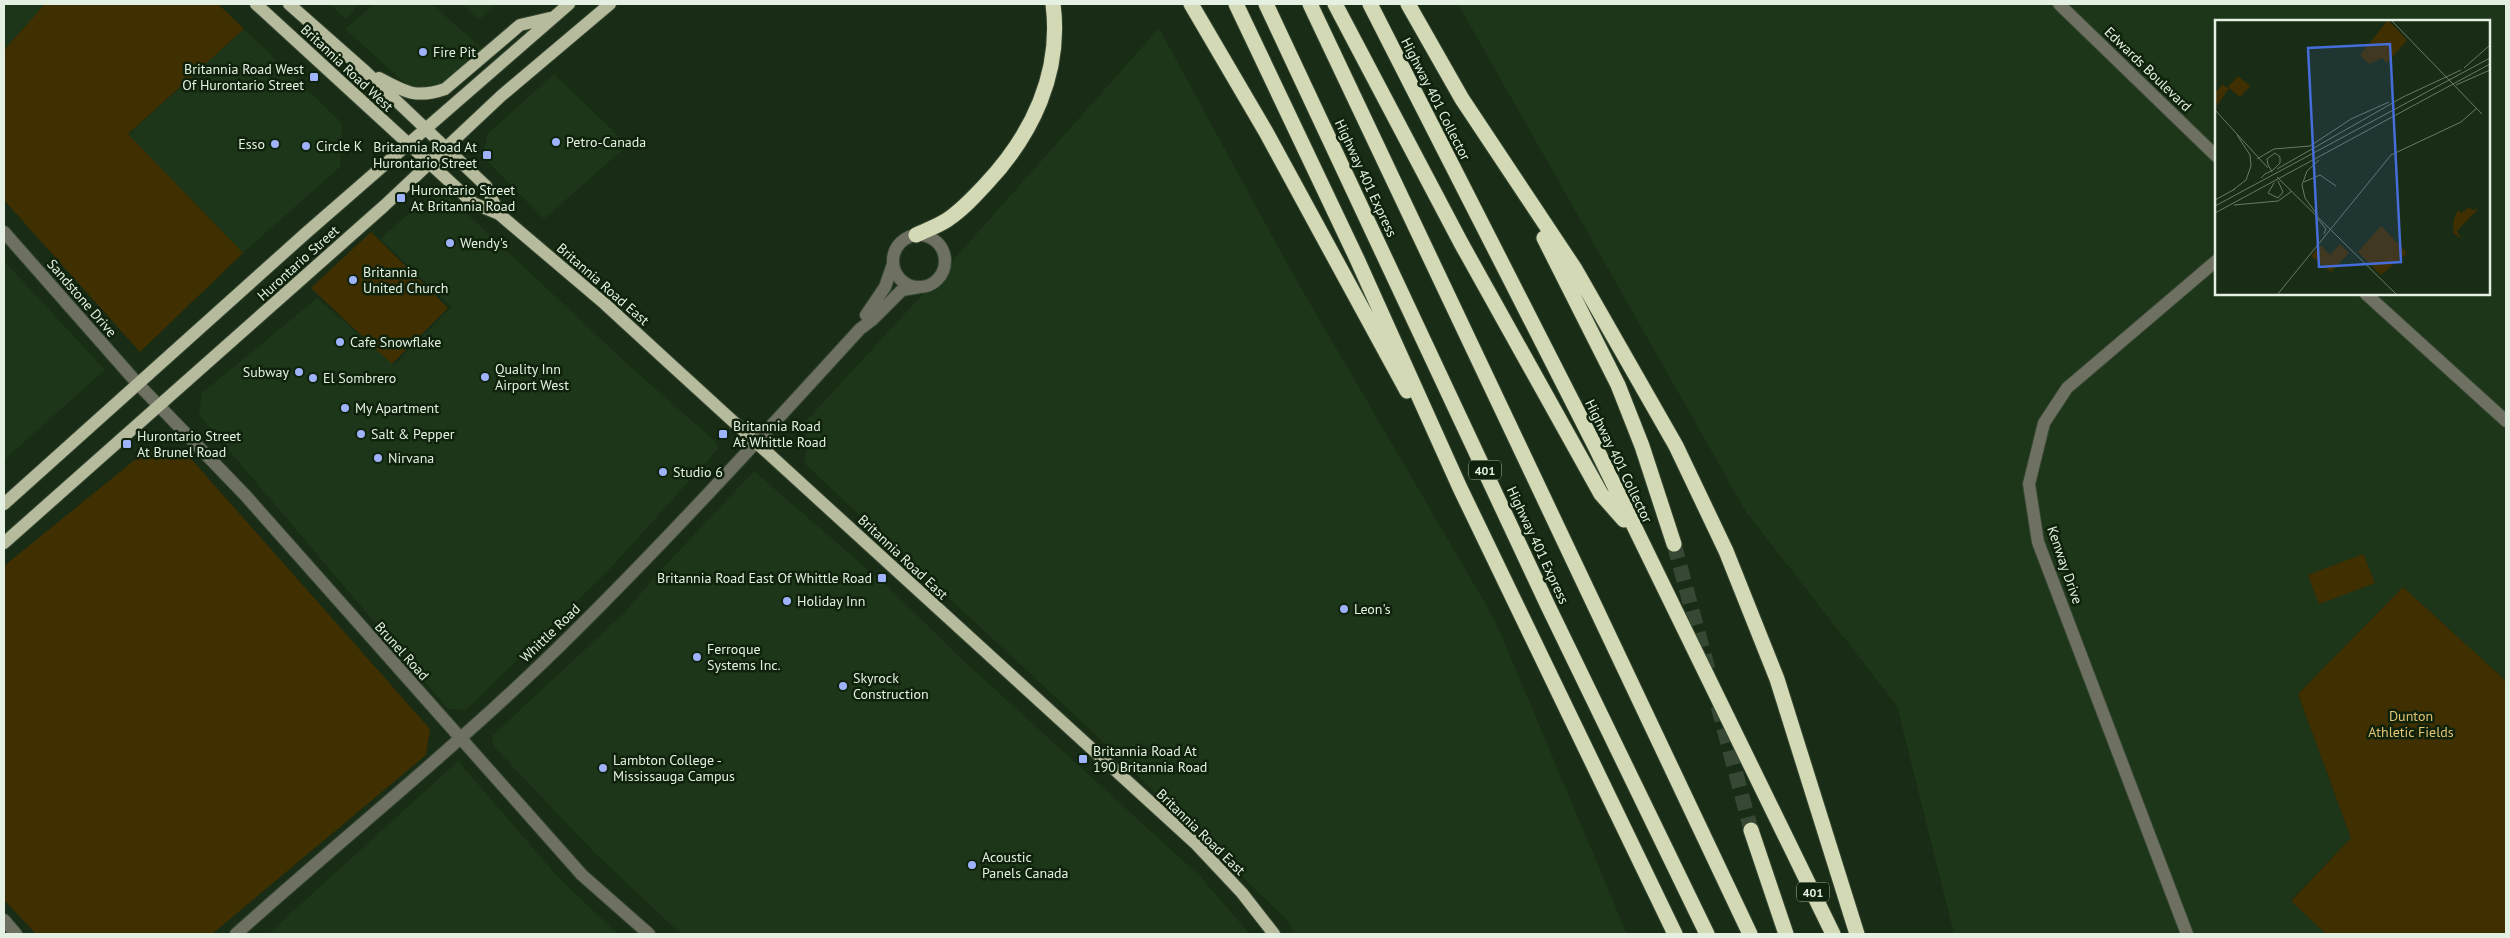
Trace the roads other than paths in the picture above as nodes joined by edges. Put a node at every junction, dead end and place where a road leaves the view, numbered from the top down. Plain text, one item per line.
1 (256, 4) edge
2 (289, 4) edge
3 (569, 4) edge
4 (610, 4) edge
5 (1052, 4) edge
6 (1191, 4) edge
7 (1236, 4) edge
8 (1266, 4) edge
9 (1310, 4) edge
10 (1335, 4) edge
11 (1370, 4) edge
12 (1408, 4) edge
13 (2059, 4) edge
14 (553, 18) junction
15 (366, 72) junction
16 (429, 134) junction
17 (408, 144) junction
18 (444, 148) junction
19 (419, 154) joint
20 (2215, 155) edge
21 (429, 163) junction
22 (1515, 181) junction
23 (500, 214) junction
24 (4, 232) edge
25 (916, 235) junction
26 (2215, 262) edge
27 (893, 264) junction
28 (920, 286) junction
29 (2367, 295) edge
30 (860, 329) junction
31 (138, 384) junction
32 (160, 406) junction
33 (2506, 421) edge
34 (755, 442) junction
35 (1460, 488) junction
36 (4, 504) edge
37 (1638, 537) junction
38 (4, 543) edge
39 (1674, 544) tunnel mouth
40 (459, 738) junction
41 (1751, 830) tunnel mouth
42 (4, 920) edge
43 (16, 934) edge
44 (236, 934) edge
45 (649, 934) edge
46 (1274, 934) edge
47 (1675, 934) edge
48 (1707, 934) edge
49 (1750, 934) edge
50 (1786, 934) edge
51 (1833, 934) edge
52 (1857, 934) edge
53 (2187, 934) edge

1 - 17 main road, Britannia Road West
2 - 15 main road, Britannia Road West
3 - 14 main road, Hurontario Street
4 - 18 main road, Hurontario Street
5 - 25 highway
6 - 35 highway
7 - 35 highway, 401
8 - 48 highway, Highway 401 Express / 401
9 - 49 highway, Highway 401 Express
10 - 37 highway
11 - 37 highway, Highway 401 Collector / 401
12 - 22 highway
13 - 20 street, Edwards Boulevard
14 - 15 main road
14 - 16 main road, Hurontario Street
15 - 16 main road, Britannia Road West
16 - 17 main road, Hurontario Street
16 - 18 main road, Britannia Road East
17 - 19 main road, Britannia Road West
17 - 31 main road, Hurontario Street
18 - 21 main road, Hurontario Street
18 - 23 main road, Britannia Road East
19 - 21 main road, Britannia Road East
21 - 23 main road, Britannia Road East
21 - 32 main road, Hurontario Street
22 - 39 highway
22 - 52 highway
23 - 34 main road, Britannia Road East
24 - 31 street, Sandstone Drive
25 - 27 street
25 - 28 street
26 - 53 street, Kenway Drive
27 - 28 street
27 - 30 street, Whittle Road
28 - 30 street, Whittle Road
29 - 33 street
30 - 34 street, Whittle Road
31 - 32 street, Brunel Road
31 - 36 main road, Hurontario Street
32 - 38 main road, Hurontario Street
32 - 40 street, Brunel Road
34 - 40 street, Whittle Road
34 - 46 main road, Britannia Road East
35 - 47 highway, 401
37 - 51 highway, Highway 401 Collector / 401
40 - 44 street, Whittle Road
40 - 45 street, Brunel Road
41 - 50 highway
42 - 43 street

